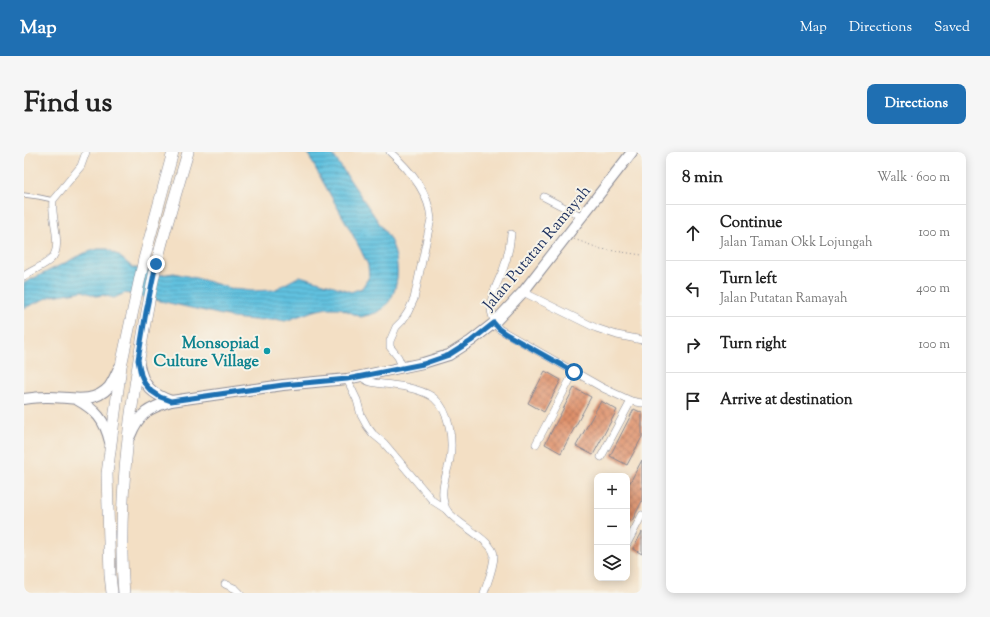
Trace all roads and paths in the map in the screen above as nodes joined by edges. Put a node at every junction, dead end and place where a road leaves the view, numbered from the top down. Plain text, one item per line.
1 (86, 152) edge
2 (172, 152) edge
3 (188, 152) edge
4 (390, 152) edge
5 (632, 152) edge
6 (24, 195) edge
7 (544, 197) dead end
8 (54, 200) junction
9 (583, 217) junction
10 (511, 234) dead end
11 (566, 236) junction
12 (642, 255) edge
13 (24, 276) edge
14 (523, 292) junction
15 (494, 323) junction
16 (642, 340) edge
17 (138, 360) junction
18 (121, 366) junction
19 (403, 368) junction
20 (574, 372) junction
21 (361, 376) junction
22 (347, 379) junction
23 (24, 399) edge
24 (76, 399) junction
25 (171, 401) junction
26 (631, 401) junction
27 (642, 403) edge
28 (128, 441) junction
29 (111, 443) junction
30 (536, 444) dead end
31 (601, 456) dead end
32 (447, 510) junction
33 (642, 515) edge
34 (630, 538) edge
35 (225, 584) dead end
36 (112, 593) edge
37 (124, 593) edge
38 (240, 593) edge
39 (484, 593) edge

1 - 8 street
2 - 18 main road
3 - 17 main road
4 - 19 street
5 - 9 main road, Jalan Putatan Ramayah
6 - 8 lane
7 - 9 street
8 - 13 street
9 - 11 main road, Jalan Putatan Ramayah
10 - 15 street
11 - 12 path
11 - 14 main road, Jalan Putatan Ramayah
14 - 15 main road, Jalan Putatan Ramayah
14 - 16 street
15 - 19 main road, Jalan Putatan Ramayah
15 - 20 street
17 - 25 main road
17 - 28 main road
18 - 24 main road
18 - 29 main road
19 - 21 main road, Jalan Putatan Ramayah
20 - 26 street
20 - 30 street
21 - 22 main road, Jalan Putatan Ramayah
21 - 32 street
22 - 25 main road, Jalan Putatan Ramayah
22 - 32 street
23 - 24 main road
24 - 29 main road
25 - 28 main road, Jalan Putatan Ramayah
26 - 27 street
26 - 31 street
28 - 37 main road
29 - 36 main road
32 - 39 street
33 - 34 street
35 - 38 street

